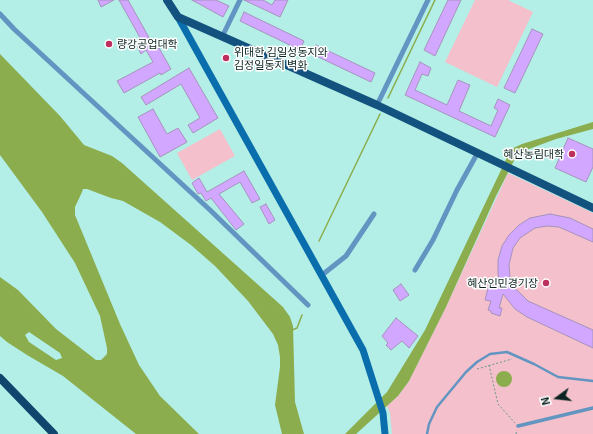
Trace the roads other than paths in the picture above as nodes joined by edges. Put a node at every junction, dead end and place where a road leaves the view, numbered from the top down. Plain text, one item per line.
1 (167, 0) edge
2 (240, 0) edge
3 (428, 0) edge
4 (0, 14) edge
5 (178, 17) junction
6 (222, 37) junction
7 (377, 105) junction
8 (477, 154) junction
9 (593, 208) edge
10 (374, 214) dead end
11 (415, 270) dead end
12 (322, 275) junction
13 (308, 305) dead end
14 (0, 378) edge
15 (593, 381) edge
16 (593, 408) edge
17 (518, 426) road end
18 (54, 434) edge
19 (385, 434) edge
20 (427, 434) edge

1 - 5 main road
2 - 6 street
3 - 7 street
4 - 13 street
5 - 6 main road
5 - 12 main road
6 - 7 main road
7 - 8 main road
8 - 9 main road
8 - 11 street
10 - 12 street
12 - 19 main road
14 - 18 highway
15 - 20 lane
16 - 17 street

